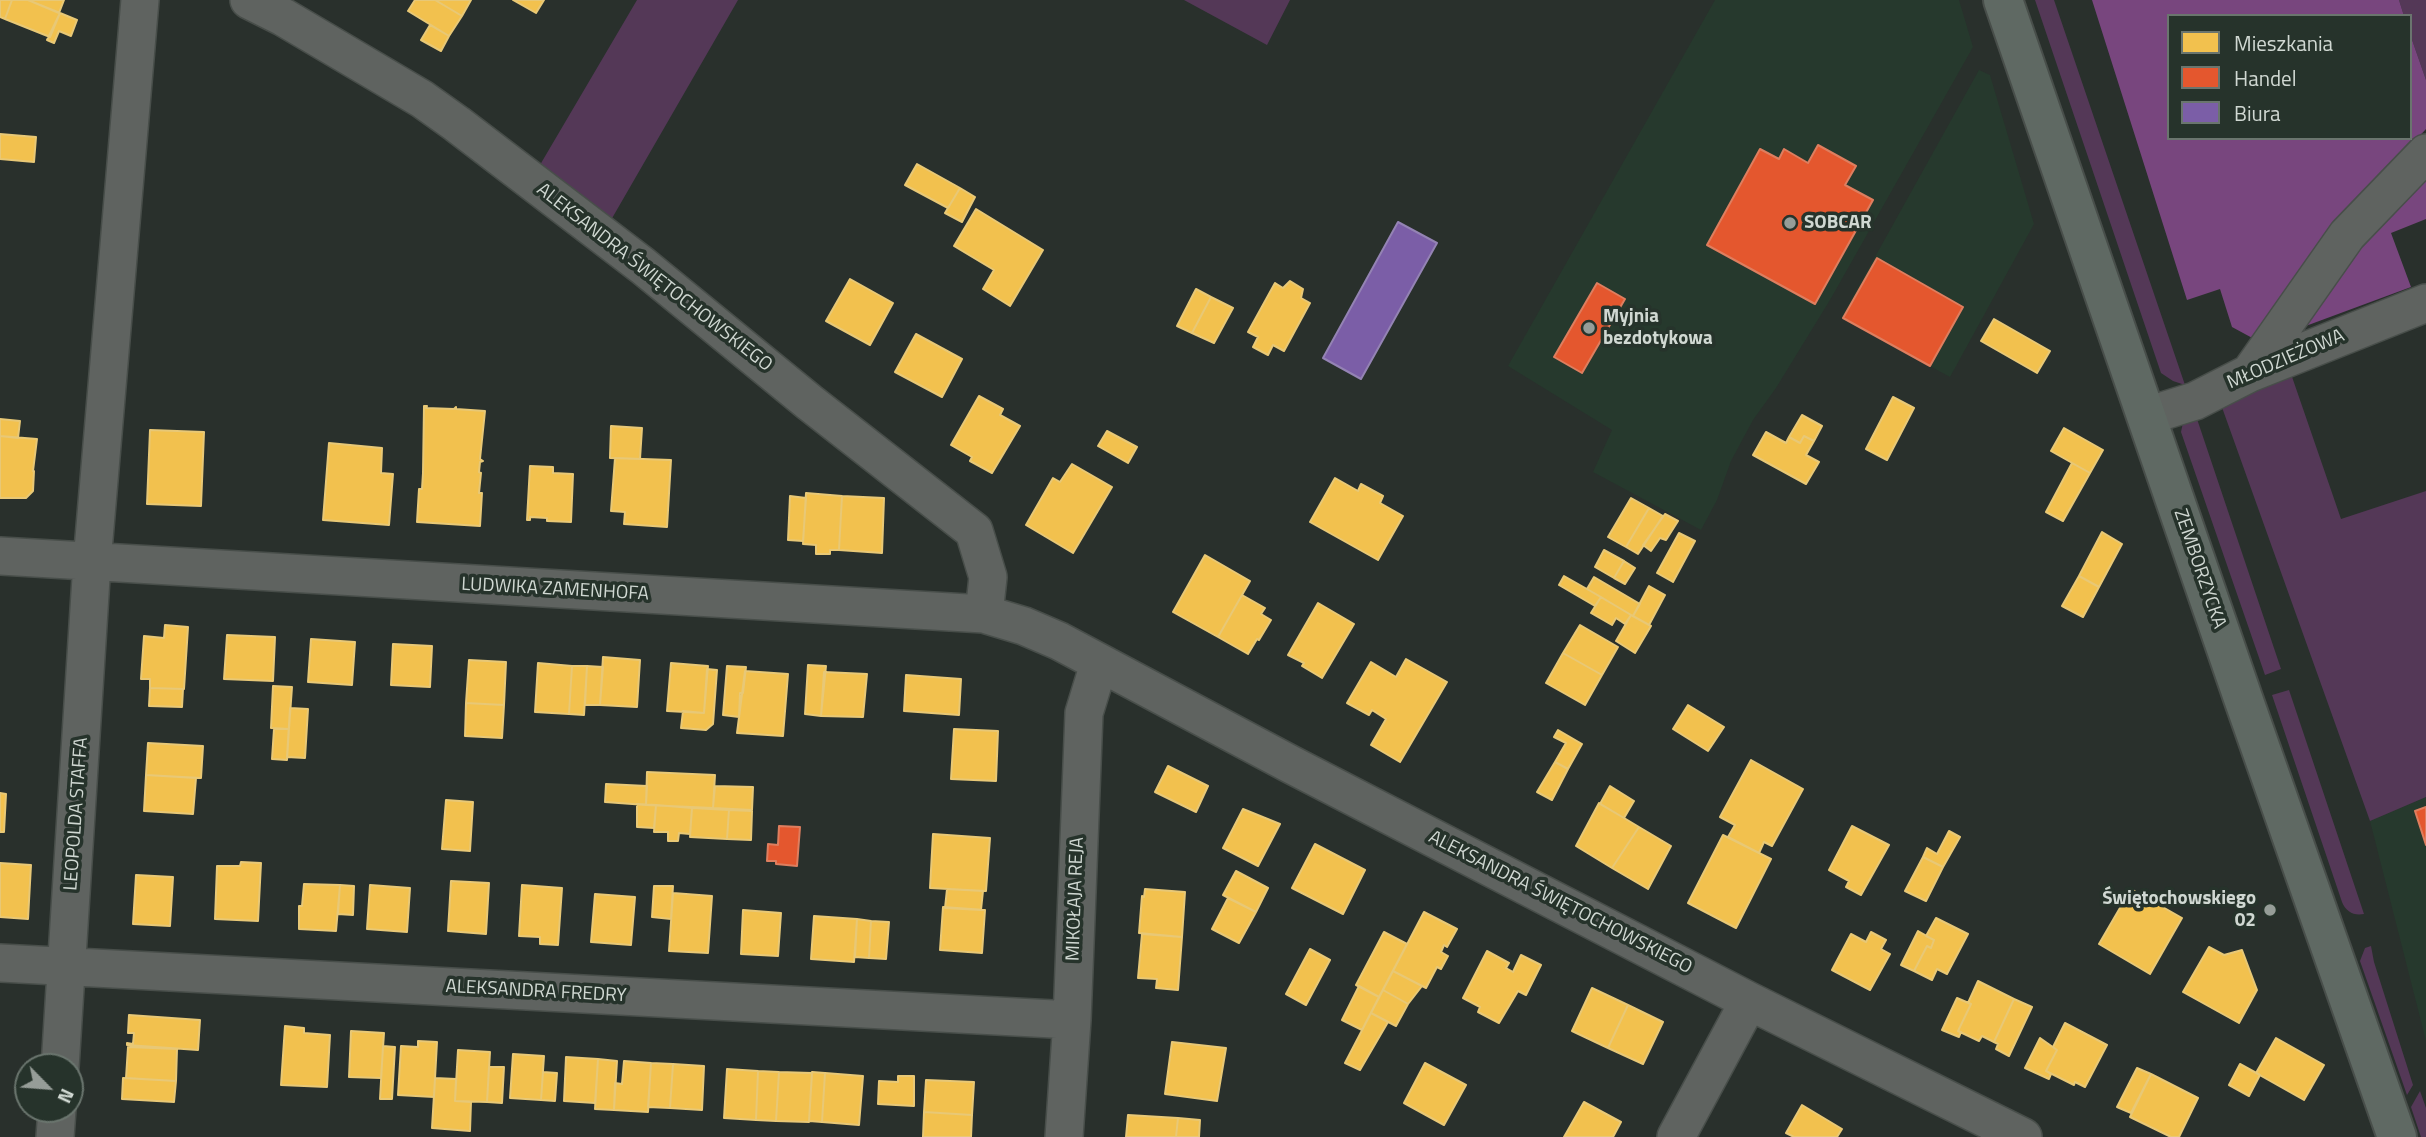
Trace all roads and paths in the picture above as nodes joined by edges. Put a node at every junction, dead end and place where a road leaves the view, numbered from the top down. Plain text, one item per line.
1 (140, 0) edge
2 (249, 0) edge
3 (2003, 0) edge
4 (2426, 153) edge
5 (2426, 303) edge
6 (2250, 373) junction
7 (2147, 416) junction
8 (0, 556) edge
9 (92, 562) junction
10 (984, 614) junction
11 (1099, 664) junction
12 (0, 963) edge
13 (67, 967) junction
14 (1749, 1001) junction
15 (1072, 1020) junction
16 (61, 1053) edge
17 (1064, 1137) edge
18 (1676, 1137) edge
19 (2023, 1137) edge
20 (2397, 1137) edge

1 - 9 street, LEOPOLDA STAFFA
2 - 10 street, ALEKSANDRA ŚWIĘTOCHOWSKIEGO
3 - 7 street, ZEMBORZYCKA
4 - 6 street
5 - 6 street, MŁODZIEŻOWA
6 - 7 street, MŁODZIEŻOWA
7 - 20 street, ZEMBORZYCKA
8 - 9 street, LUDWIKA ZAMENHOFA
9 - 10 street, LUDWIKA ZAMENHOFA
9 - 13 street, LEOPOLDA STAFFA
10 - 11 street, LUDWIKA ZAMENHOFA
11 - 14 street, ALEKSANDRA ŚWIĘTOCHOWSKIEGO
11 - 15 street, MIKOŁAJA REJA
12 - 13 street, ALEKSANDRA FREDRY
13 - 15 street, ALEKSANDRA FREDRY
13 - 16 street, LEOPOLDA STAFFA
14 - 18 street
14 - 19 street, ALEKSANDRA ŚWIĘTOCHOWSKIEGO
15 - 17 street, MIKOŁAJA REJA

